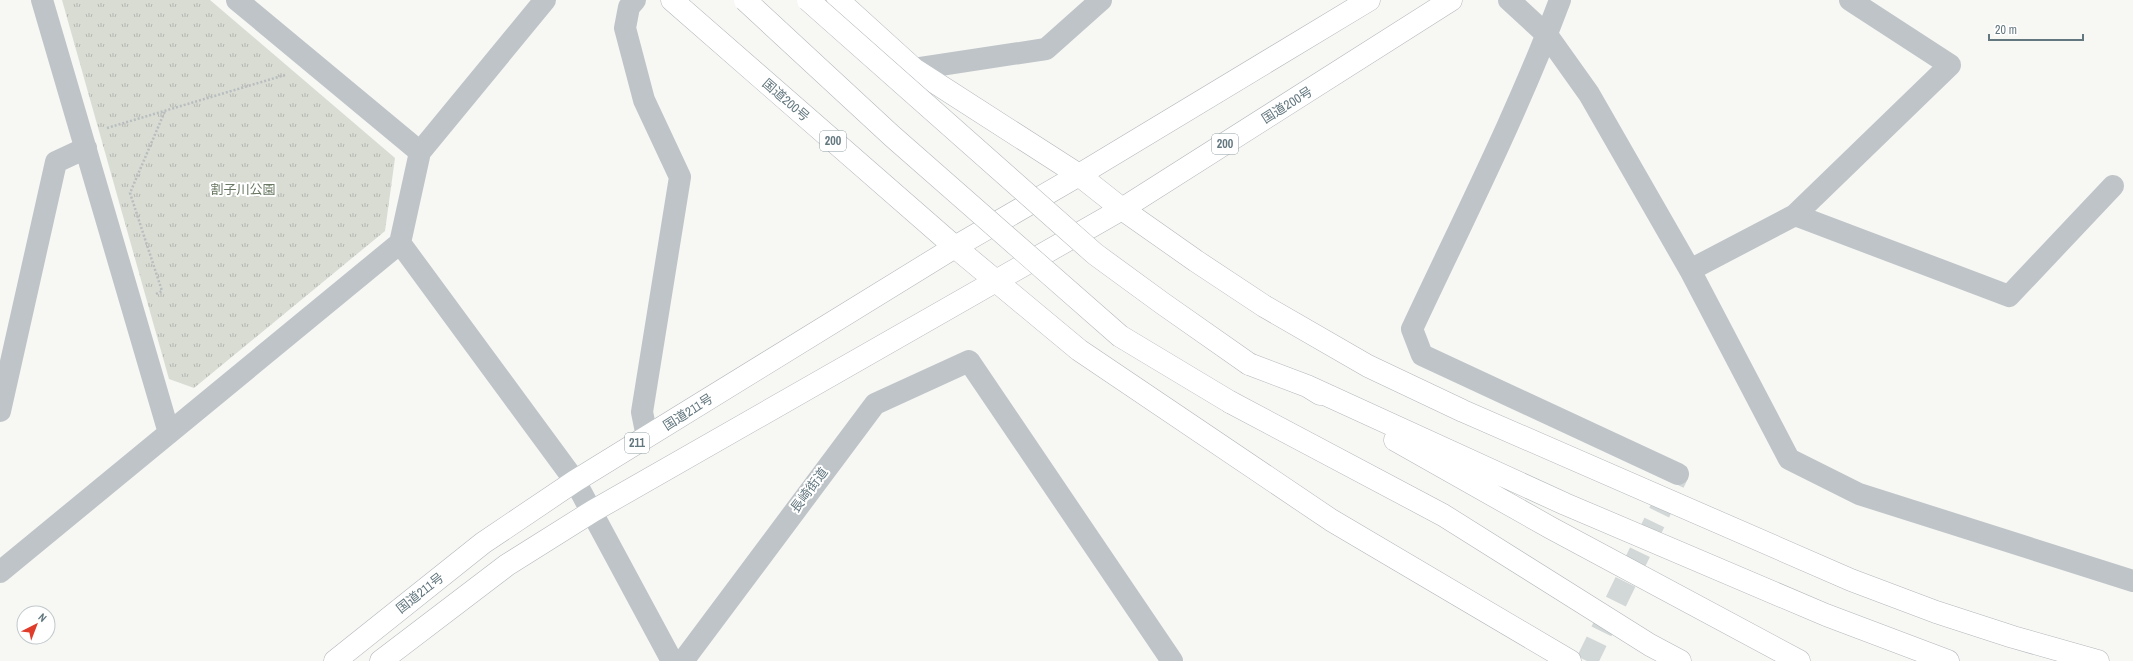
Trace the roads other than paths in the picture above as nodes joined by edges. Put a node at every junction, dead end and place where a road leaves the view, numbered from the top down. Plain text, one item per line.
1 (42, 0) edge
2 (237, 0) edge
3 (545, 0) edge
4 (635, 0) edge
5 (672, 0) edge
6 (744, 0) edge
7 (808, 0) edge
8 (838, 0) edge
9 (1101, 0) edge
10 (1369, 0) edge
11 (1452, 0) edge
12 (1509, 0) edge
13 (1560, 0) edge
14 (1850, 0) edge
15 (1547, 35) junction
16 (914, 69) junction
17 (84, 141) junction
18 (420, 152) junction
19 (1079, 175) junction
20 (2113, 186) dead end
21 (1122, 209) junction
22 (1795, 215) junction
23 (400, 243) junction
24 (955, 248) junction
25 (1690, 270) junction
26 (994, 281) junction
27 (1307, 386) junction
28 (0, 411) edge
29 (169, 433) junction
30 (647, 437) junction
31 (1678, 474) dead end
32 (575, 481) junction
33 (593, 511) junction
34 (0, 572) edge
35 (2133, 581) edge
36 (335, 661) edge
37 (381, 661) edge
38 (672, 661) edge
39 (683, 661) edge
40 (1172, 661) edge
41 (1570, 661) edge
42 (1680, 661) edge
43 (1799, 661) edge
44 (1948, 661) edge
45 (2098, 661) edge

1 - 17 street
2 - 18 street
3 - 18 street
4 - 30 street
5 - 24 highway, 国道200号 / 200
6 - 42 highway, bridge
7 - 27 highway, bridge
8 - 16 highway
9 - 16 street
10 - 19 highway
11 - 21 highway, 国道200号 / 200
12 - 15 street
13 - 15 street
14 - 22 street
15 - 25 street
15 - 31 street
16 - 19 highway
17 - 28 street
17 - 29 street
18 - 23 street
19 - 21 highway
19 - 24 highway
20 - 22 street
21 - 26 highway, 国道200号 / 200
21 - 45 highway
22 - 25 street
23 - 29 street
23 - 32 street
24 - 26 highway, 国道200号 / 200
24 - 30 highway, 国道211号 / 211
25 - 35 street
26 - 33 highway
26 - 41 highway
27 - 43 highway
27 - 44 highway
29 - 34 street
30 - 32 highway, 国道211号 / 211
32 - 33 street
32 - 36 highway, 国道211号 / 211
33 - 37 highway
33 - 38 street
39 - 40 street, 長崎街道

